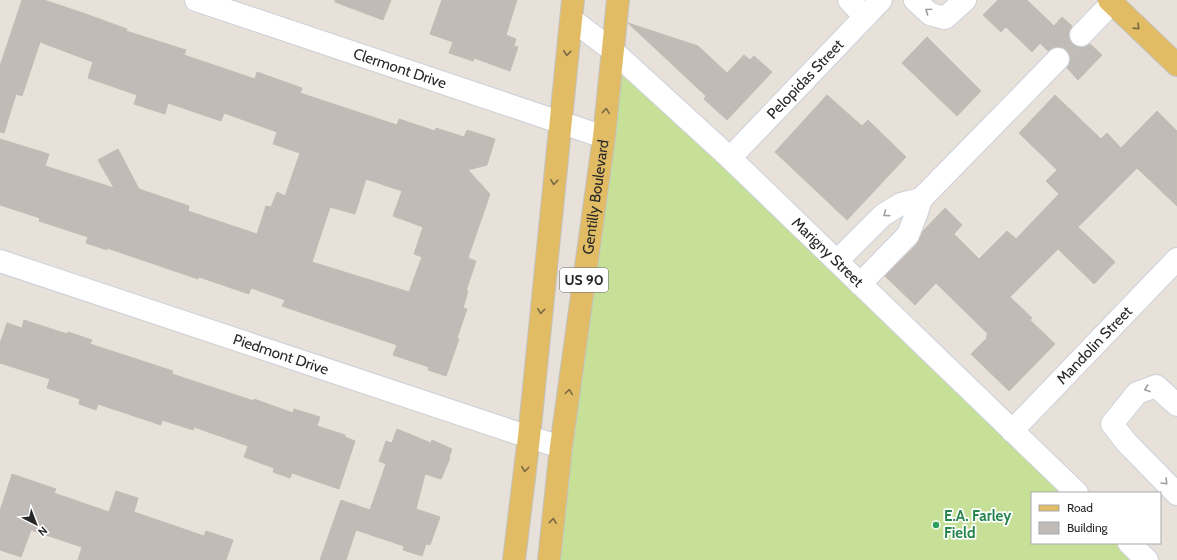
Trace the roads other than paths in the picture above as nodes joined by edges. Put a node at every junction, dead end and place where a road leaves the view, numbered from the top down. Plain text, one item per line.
1 (196, 0) edge
2 (618, 0) edge
3 (849, 0) edge
4 (882, 0) edge
5 (915, 0) edge
6 (965, 0) edge
7 (1110, 2) edge
8 (572, 10) edge
9 (865, 17) junction
10 (1082, 35) tunnel mouth
11 (612, 50) junction
12 (1058, 59) tunnel mouth
13 (1177, 65) edge
14 (560, 122) junction
15 (604, 137) junction
16 (730, 158) junction
17 (921, 199) junction
18 (1177, 259) edge
19 (0, 261) edge
20 (837, 261) junction
21 (860, 284) junction
22 (1177, 406) edge
23 (1012, 430) junction
24 (529, 437) junction
25 (561, 446) junction
26 (1076, 492) edge
27 (1177, 494) edge
28 (1130, 544) edge
29 (514, 560) edge
30 (549, 560) edge
31 (1147, 560) edge

1 - 14 street, Clermont Drive
2 - 11 main road, Gentilly Boulevard / US 90
3 - 9 street
4 - 9 street, Pelopidas Street
6 -> 5 street
7 - 10 street
7 -> 13 main road
8 - 11 street, Marigny Street
8 -> 14 main road, US 90
9 - 16 street, Pelopidas Street
15 -> 11 main road, Gentilly Boulevard / US 90
11 - 16 street, Marigny Street
12 - 17 street
14 - 15 street, Clermont Drive
14 -> 24 main road, US 90
25 -> 15 main road, Gentilly Boulevard / US 90
16 - 20 street, Marigny Street
17 -> 20 street
17 - 21 street
18 - 23 street, Mandolin Street
19 - 24 street, Piedmont Drive
20 - 21 street, Marigny Street
21 - 23 street, Marigny Street
22 -> 27 street
23 - 26 street, Marigny Street
24 - 25 street, Piedmont Drive
24 -> 29 main road, US 90
30 -> 25 main road, Gentilly Boulevard / US 90
28 - 31 street

